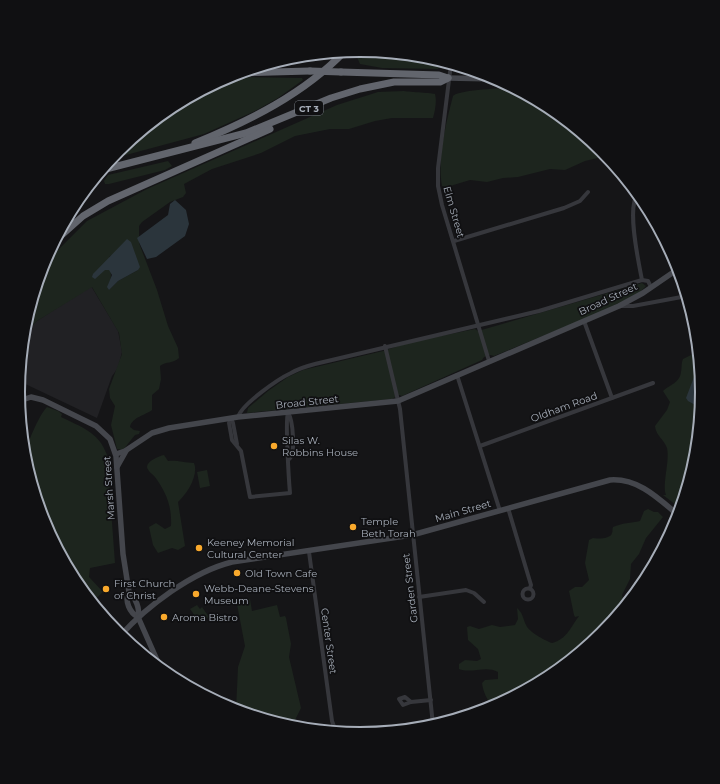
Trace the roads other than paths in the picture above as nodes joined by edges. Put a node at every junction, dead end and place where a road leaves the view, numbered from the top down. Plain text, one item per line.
1 (338, 58) edge
2 (449, 69) edge
3 (260, 72) edge
4 (448, 78) junction
5 (477, 79) edge
6 (296, 114) junction
7 (172, 153) junction
8 (111, 168) edge
9 (588, 192) dead end
10 (635, 200) edge
11 (67, 230) edge
12 (454, 241) junction
13 (672, 273) edge
14 (642, 280) junction
15 (651, 287) junction
16 (681, 297) edge
17 (619, 306) junction
18 (584, 320) junction
19 (478, 326) junction
20 (385, 346) junction
21 (489, 361) junction
22 (457, 375) junction
23 (652, 383) dead end
24 (612, 398) junction
25 (25, 399) edge
26 (398, 401) junction
27 (288, 413) junction
28 (238, 417) junction
29 (230, 418) junction
30 (480, 446) junction
31 (128, 449) junction
32 (116, 454) junction
33 (117, 468) junction
34 (508, 508) junction
35 (500, 510) junction
36 (673, 511) edge
37 (412, 535) junction
38 (309, 552) junction
39 (530, 588) dead end
40 (419, 597) junction
41 (484, 602) dead end
42 (138, 617) junction
43 (125, 631) edge
44 (156, 658) edge
45 (432, 700) junction
46 (412, 702) dead end
47 (433, 719) edge
48 (333, 726) edge

1 - 7 highway
2 - 4 street, Elm Street
3 - 4 highway, CT 3, bridge
4 - 5 street, CT 3
4 - 6 highway, CT 3
4 - 12 street, Elm Street
6 - 7 highway, CT 3
6 - 11 highway
7 - 8 highway, CT 3
9 - 12 street
10 - 14 street
12 - 19 street, Elm Street
13 - 15 street
14 - 15 street, Broad Street
14 - 19 street, Broad Street
15 - 17 street, Broad Street
16 - 17 street
17 - 18 street, Broad Street
18 - 21 street, Broad Street
18 - 24 street
19 - 20 street, Broad Street
19 - 21 street, Elm Street
20 - 26 street, Garden Street
20 - 28 street, Broad Street
21 - 22 street, Broad Street
22 - 26 street, Broad Street
22 - 30 street
23 - 24 street, Oldham Road
24 - 30 street, Oldham Road
25 - 32 street, Marsh Street
26 - 27 street, Broad Street
26 - 37 street, Garden Street
27 - 28 street, Broad Street
27 - 29 street
28 - 29 street, Broad Street
29 - 31 street, Broad Street
30 - 35 street
31 - 32 street, Broad Street
31 - 33 street
32 - 33 street, Marsh Street
33 - 42 street, Marsh Street
34 - 35 street, Main Street
34 - 36 street, Main Street
34 - 39 street
35 - 37 street, Main Street
37 - 38 street, Main Street
37 - 40 street, Garden Street
38 - 42 street, Main Street
38 - 48 street, Center Street
40 - 41 street
40 - 45 street, Garden Street
42 - 43 street, Main Street
42 - 44 street, Marsh Street
45 - 46 street
45 - 47 street, Garden Street

